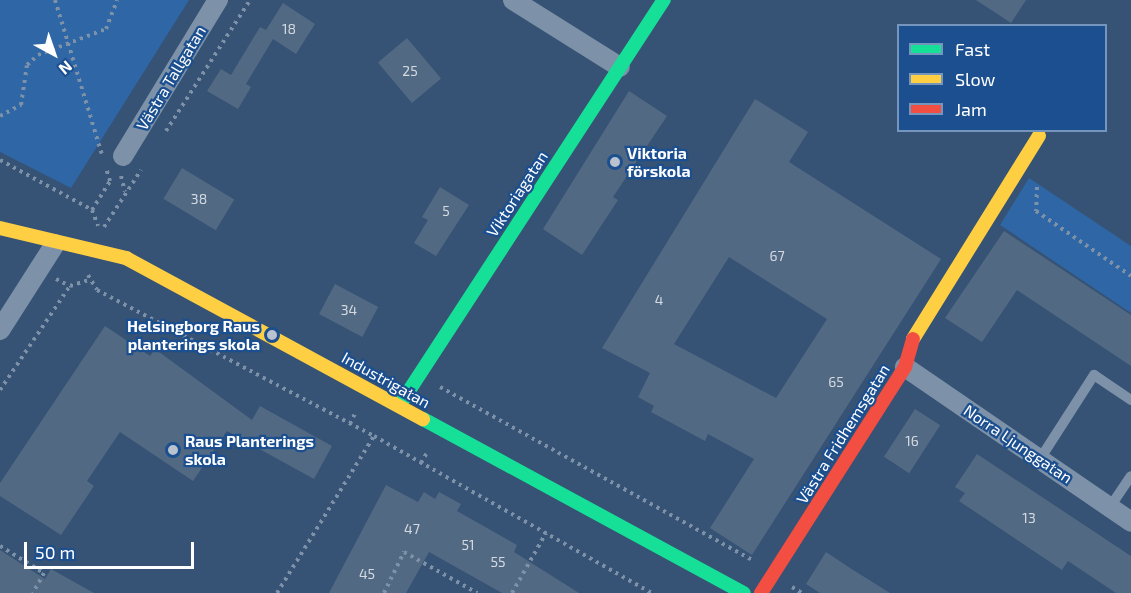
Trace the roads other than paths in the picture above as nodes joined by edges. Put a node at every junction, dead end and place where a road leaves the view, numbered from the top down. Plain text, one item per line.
1 (218, 0) edge
2 (513, 0) edge
3 (664, 0) edge
4 (620, 67) junction
5 (1040, 136) dead end
6 (123, 156) dead end
7 (0, 228) edge
8 (55, 244) junction
9 (0, 330) edge
10 (905, 367) junction
11 (1131, 400) edge
12 (399, 406) junction
13 (1040, 459) junction
14 (1131, 476) edge
15 (1110, 507) junction
16 (1131, 522) edge
17 (744, 593) edge
18 (761, 593) edge

1 - 6 street, Västra Tallgatan
2 - 4 street
3 - 4 street, Viktoriagatan
4 - 12 street, Viktoriagatan
5 - 10 street, Västra Fridhemsgatan
7 - 8 street, Industrigatan
8 - 9 street
8 - 12 street, Industrigatan
10 - 13 street, Norra Ljunggatan
10 - 18 street, Västra Fridhemsgatan
11 - 13 lane
12 - 17 street, Industrigatan
13 - 15 street, Norra Ljunggatan
14 - 15 lane
15 - 16 street, Norra Ljunggatan

